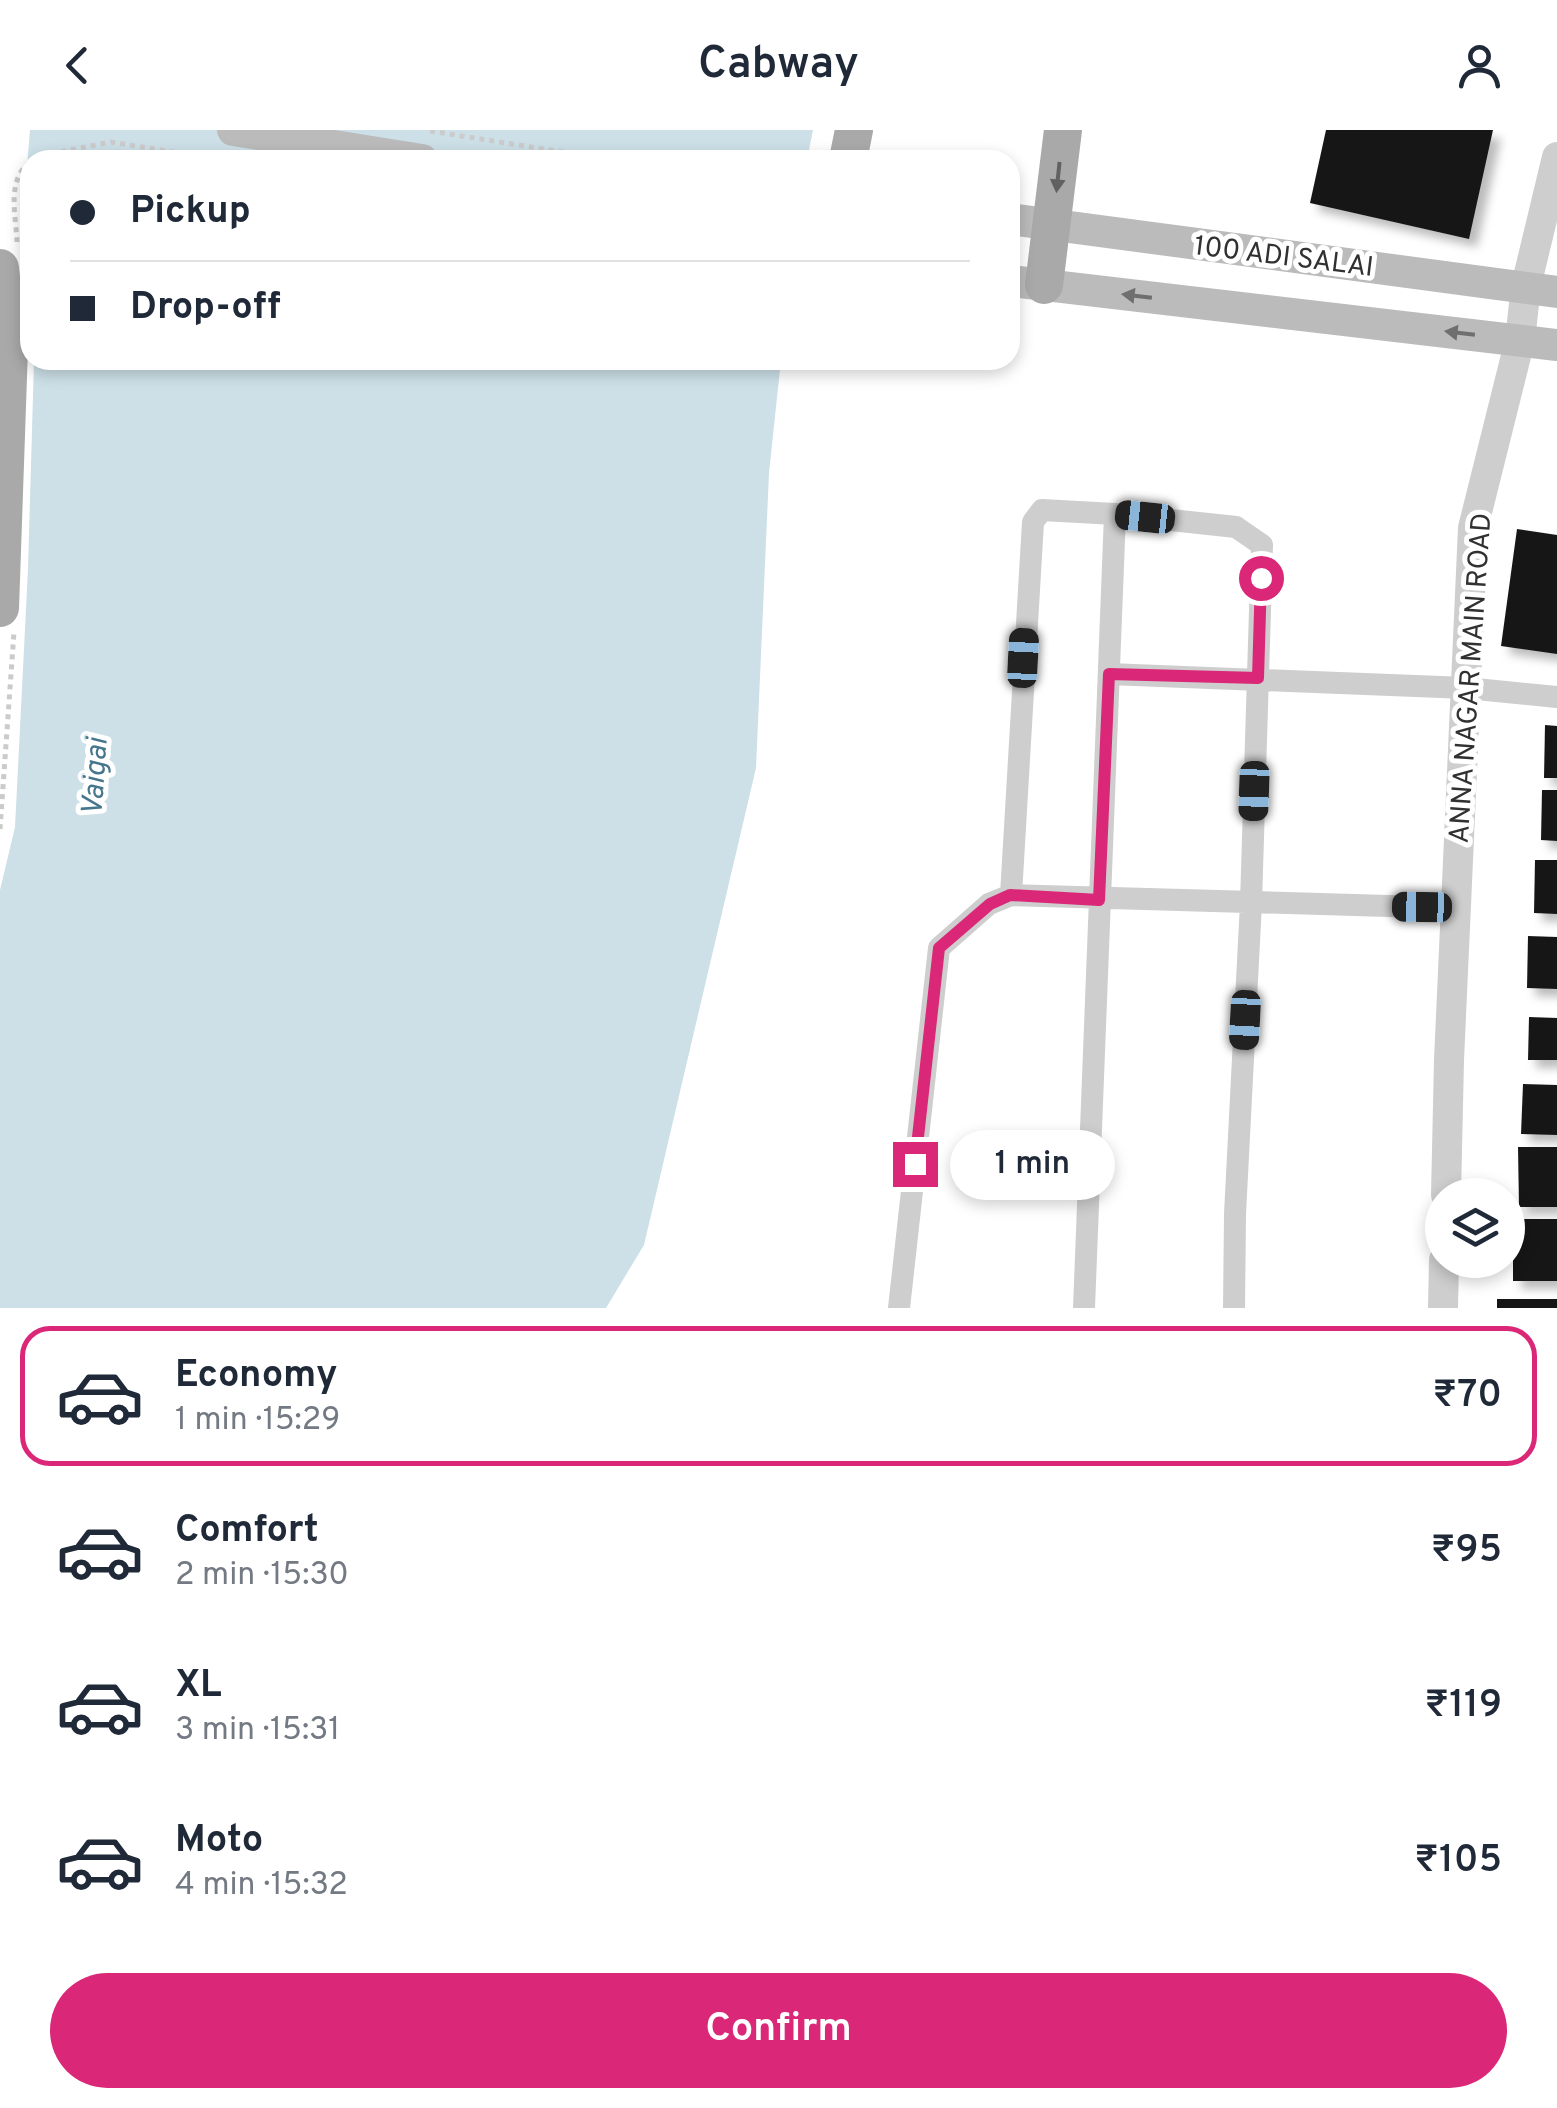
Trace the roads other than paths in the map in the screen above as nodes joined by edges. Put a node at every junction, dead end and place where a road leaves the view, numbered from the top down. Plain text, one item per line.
1 (234, 130) edge
2 (854, 130) edge
3 (1063, 130) edge
4 (359, 150) edge
5 (838, 150) edge
6 (1557, 156) edge
7 (1020, 220) edge
8 (1054, 225) junction
9 (0, 268) edge
10 (1027, 283) edge
11 (1541, 289) edge
12 (1520, 340) junction
13 (1557, 345) edge
14 (1115, 514) junction
15 (0, 608) edge
16 (1109, 674) junction
17 (1258, 678) junction
18 (1466, 688) junction
19 (1557, 698) edge
20 (1010, 895) junction
21 (1099, 900) junction
22 (1251, 903) junction
23 (1456, 908) junction
24 (1447, 1178) edge
25 (1444, 1278) edge
26 (898, 1308) edge
27 (1084, 1308) edge
28 (1234, 1308) edge
29 (1443, 1308) edge

1 - 4 main road
2 - 5 main road
3 -> 8 main road
6 - 11 street, ANNA NAGAR MAIN ROAD
7 - 8 main road, 100 ADI SALAI
8 - 10 main road
8 - 11 main road, 100 ADI SALAI
9 - 15 main road
12 -> 10 main road, 100 ADI SALAI
11 - 12 street, ANNA NAGAR MAIN ROAD
12 - 13 main road, 100 ADI SALAI
12 - 18 street, ANNA NAGAR MAIN ROAD
14 - 16 street
14 - 17 street
14 - 20 street
16 - 17 street
16 - 21 street
17 - 18 street
17 - 22 street
18 - 19 street
18 - 23 street, ANNA NAGAR MAIN ROAD
20 - 21 street
20 - 26 street
21 - 22 street
21 - 27 street
22 - 23 street
22 - 28 street
23 - 24 street, ANNA NAGAR MAIN ROAD
25 - 29 street

